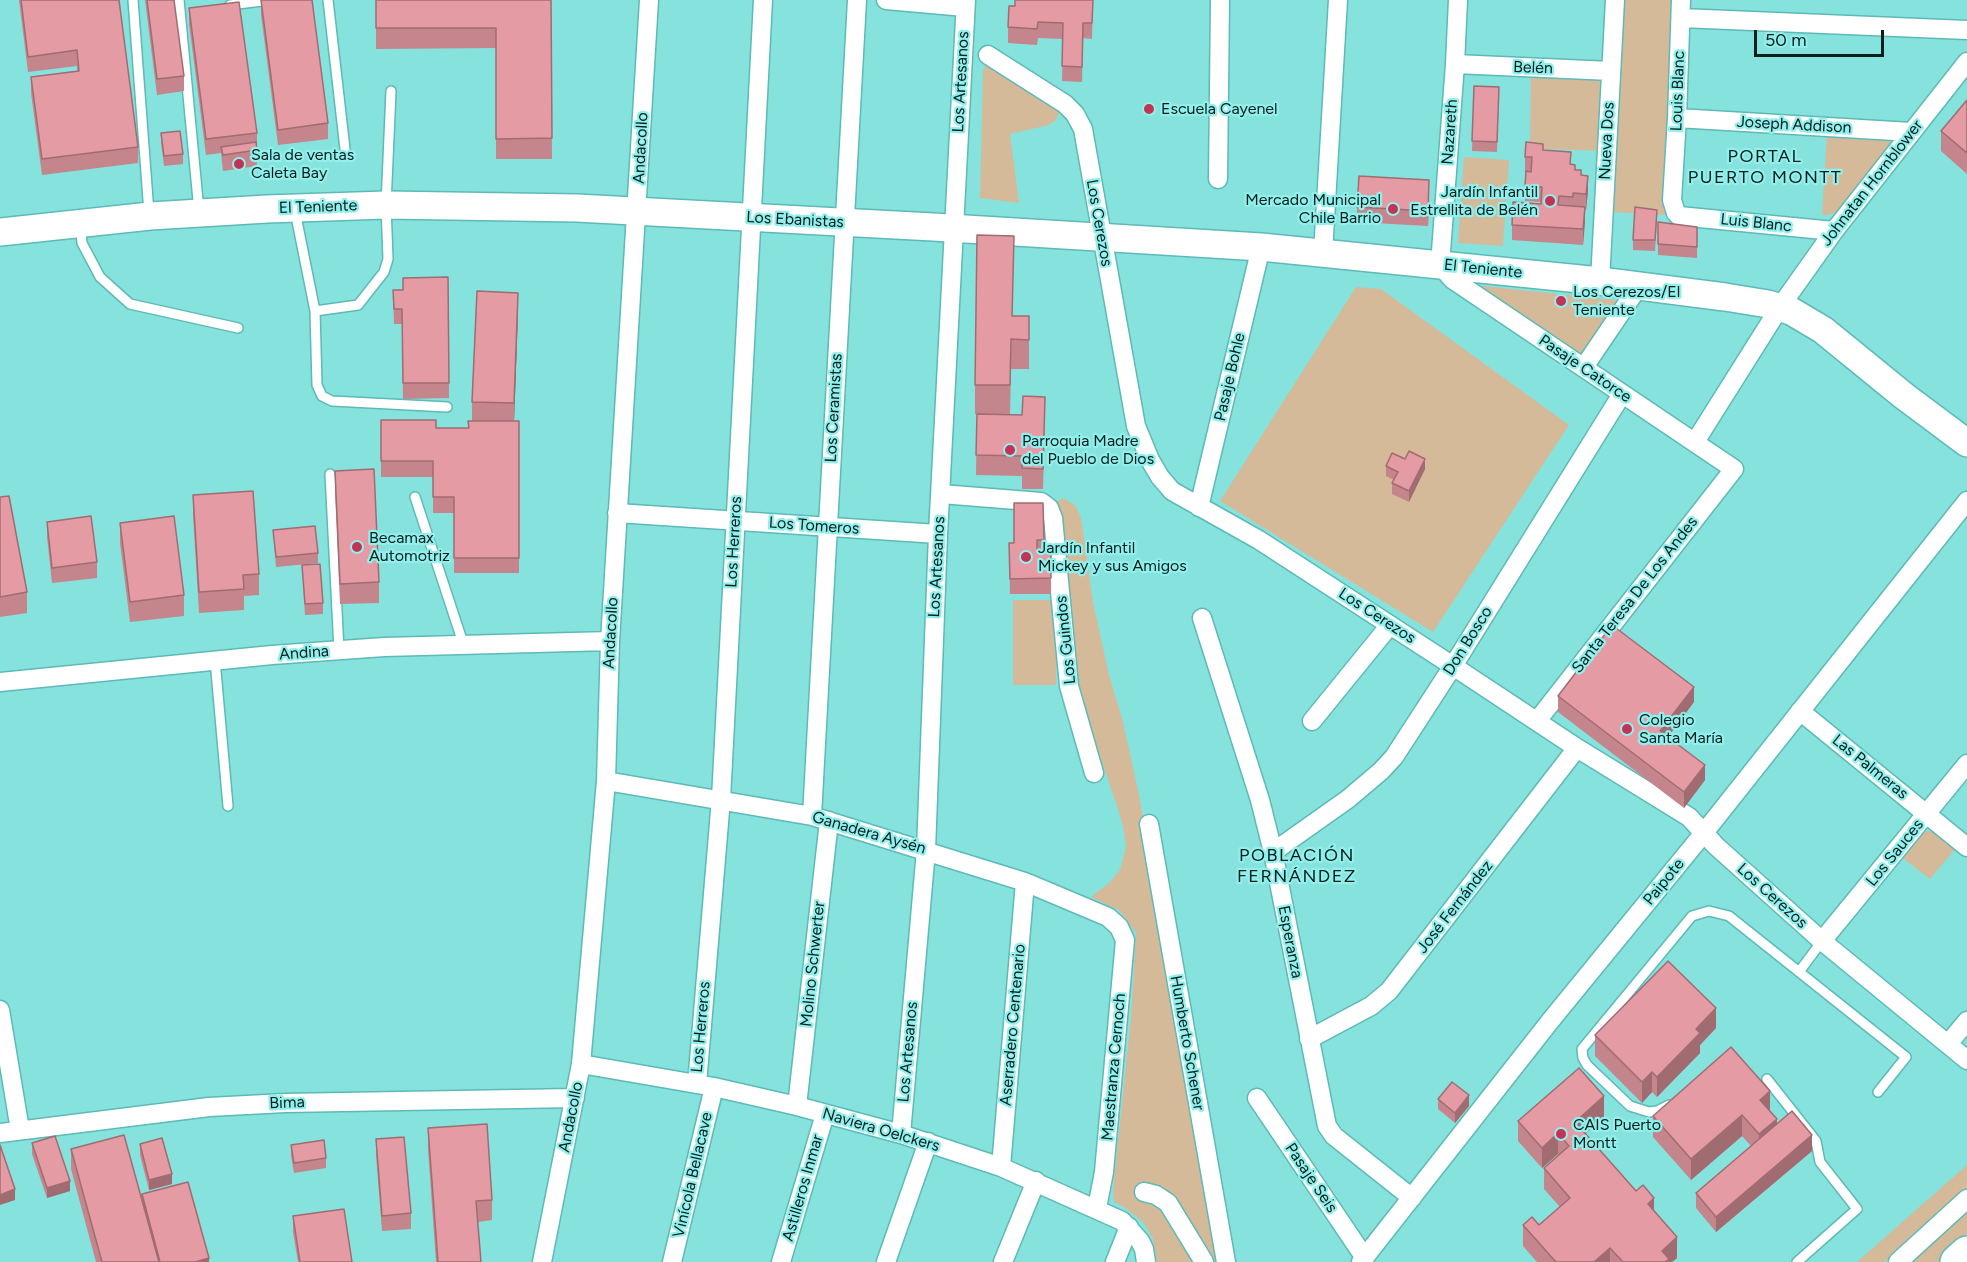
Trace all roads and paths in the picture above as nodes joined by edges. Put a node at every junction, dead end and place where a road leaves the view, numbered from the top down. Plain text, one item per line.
1 (133, 0) edge
2 (179, 0) edge
3 (270, 0) edge
4 (328, 0) edge
5 (650, 0) edge
6 (763, 0) edge
7 (857, 0) edge
8 (886, 0) edge
9 (1220, 0) edge
10 (1338, 0) edge
11 (1458, 0) edge
12 (1615, 0) edge
13 (965, 4) edge
14 (225, 5) edge
15 (1681, 9) edge
16 (191, 10) edge
17 (180, 11) junction
18 (1967, 30) edge
19 (988, 55) dead end
20 (1967, 62) edge
21 (1455, 64) junction
22 (1611, 71) junction
23 (391, 91) dead end
24 (1677, 118) junction
25 (1911, 132) junction
26 (345, 149) dead end
27 (1218, 179) dead end
28 (386, 205) junction
29 (295, 208) junction
30 (637, 211) junction
31 (200, 213) junction
32 (150, 216) junction
33 (1678, 216) joint
34 (752, 217) junction
35 (844, 222) junction
36 (80, 223) junction
37 (954, 228) junction
38 (1834, 231) junction
39 (0, 232) edge
40 (1102, 237) junction
41 (1261, 248) junction
42 (1323, 253) junction
43 (1440, 265) junction
44 (1600, 281) junction
45 (1639, 286) junction
46 (1780, 308) junction
47 (315, 311) junction
48 (238, 327) dead end
49 (1584, 368) junction
50 (1622, 394) junction
51 (447, 407) dead end
52 (1695, 442) junction
53 (1967, 443) edge
54 (1734, 469) joint
55 (330, 474) dead end
56 (941, 494) junction
57 (415, 497) dead end
58 (1967, 501) edge
59 (1199, 507) junction
60 (617, 513) junction
61 (736, 521) junction
62 (828, 527) junction
63 (938, 534) junction
64 (1202, 618) dead end
65 (1390, 625) junction
66 (610, 641) junction
67 (464, 646) junction
68 (339, 650) junction
69 (215, 660) junction
70 (1453, 666) junction
71 (0, 682) edge
72 (1800, 711) junction
73 (1312, 721) dead end
74 (1537, 721) junction
75 (1577, 748) junction
76 (1967, 764) edge
77 (1094, 773) dead end
78 (606, 781) junction
79 (721, 799) junction
80 (228, 806) dead end
81 (1926, 814) junction
82 (821, 819) junction
83 (1149, 824) dead end
84 (1703, 834) junction
85 (1967, 847) edge
86 (926, 850) junction
87 (1273, 852) junction
88 (1025, 882) junction
89 (1119, 927) joint
90 (1822, 941) junction
91 (1799, 972) junction
92 (0, 1010) edge
93 (1967, 1021) edge
94 (1309, 1039) junction
95 (1948, 1044) junction
96 (1967, 1060) edge
97 (581, 1064) junction
98 (1767, 1079) dead end
99 (705, 1085) junction
100 (1878, 1092) dead end
101 (575, 1098) junction
102 (1257, 1098) dead end
103 (1674, 1100) edge
104 (796, 1106) junction
105 (825, 1114) junction
106 (20, 1130) junction
107 (0, 1133) edge
108 (901, 1134) junction
109 (928, 1143) junction
110 (1001, 1167) junction
111 (1036, 1181) junction
112 (1144, 1192) dead end
113 (1412, 1198) junction
114 (1967, 1199) edge
115 (1097, 1208) junction
116 (1129, 1227) junction
117 (1967, 1253) edge
118 (1363, 1260) edge
119 (542, 1262) edge
120 (672, 1262) edge
121 (781, 1262) edge
122 (886, 1262) edge
123 (1003, 1262) edge
124 (1115, 1262) edge
125 (1146, 1262) edge
126 (1204, 1262) edge
127 (1226, 1262) edge
128 (1797, 1262) edge
129 (1898, 1262) edge
130 (1957, 1262) edge

1 - 32 lane
2 - 17 lane
3 - 14 lane
4 - 26 lane
5 - 30 street, Andacollo
6 - 34 street, Los Herreros
7 - 35 street, Los Ceramistas
8 - 13 street
9 - 27 street
10 - 42 street
11 - 21 street, Nazareth
12 - 22 street, Nueva Dos
13 - 37 street, Los Artesanos
15 - 18 street
15 - 24 street, Louis Blanc
16 - 17 lane
17 - 31 lane
19 - 40 street, Los Cerezos
20 - 25 street, Johnatan Hornblower
21 - 22 street, Belén
21 - 43 street, Nazareth
22 - 44 street, Nueva Dos
23 - 28 lane
24 - 25 street, Joseph Addison
24 - 33 street, Louis Blanc
25 - 38 street, Johnatan Hornblower
28 - 29 main road, El Teniente
28 - 30 main road, El Teniente
28 - 47 lane
29 - 31 main road, El Teniente
29 - 47 lane
30 - 34 main road, Los Ebanistas
30 - 60 street, Andacollo
31 - 32 main road, El Teniente
32 - 36 main road, El Teniente
33 - 38 street, Luis Blanc
34 - 35 main road, Los Ebanistas
34 - 61 street, Los Herreros
35 - 37 main road, Los Ebanistas
35 - 62 street, Los Ceramistas
36 - 39 main road, El Teniente
36 - 48 lane
37 - 40 main road, El Teniente
37 - 56 street, Los Artesanos
38 - 46 street, Johnatan Hornblower
40 - 41 main road, El Teniente
40 - 59 street, Los Cerezos
41 - 42 main road, El Teniente
41 - 59 street, Pasaje Bohle
42 - 43 main road, El Teniente
43 - 44 main road, El Teniente
43 - 49 street, Pasaje Catorce
44 - 45 main road, El Teniente
45 - 46 main road, El Teniente
45 - 49 street
46 - 52 street
46 - 53 main road, El Teniente
47 - 51 lane
49 - 50 street, Pasaje Catorce
50 - 52 street, Pasaje Catorce
50 - 70 street, Don Bosco
52 - 54 street, Pasaje Catorce
54 - 74 street, Santa Teresa De Los Andes
55 - 68 lane
56 - 63 street, Los Artesanos
56 - 77 street, Los Guindos
57 - 67 lane
58 - 72 street, Paipote
59 - 65 street, Los Cerezos
60 - 61 street, Los Tomeros
60 - 66 street, Andacollo
61 - 62 street, Los Tomeros
61 - 79 street, Los Herreros
62 - 63 street, Los Tomeros
62 - 82 street, Los Ceramistas
63 - 86 street, Los Artesanos
64 - 87 street, Esperanza
65 - 70 street, Los Cerezos
65 - 73 street
66 - 67 street, Andina
66 - 78 street, Andacollo
67 - 68 street, Andina
68 - 69 street, Andina
69 - 71 street, Andina
69 - 80 lane
70 - 74 street, Los Cerezos
70 - 87 street, Don Bosco
72 - 81 street, Las Palmeras
72 - 84 street, Paipote
74 - 75 street, Los Cerezos
75 - 84 street, Los Cerezos
75 - 94 street, José Fernández
76 - 81 street, Los Sauces
78 - 79 street, Ganadera Aysén
78 - 97 street, Andacollo
79 - 82 street, Ganadera Aysén
79 - 99 street, Los Herreros
81 - 85 street, Las Palmeras
81 - 90 street, Los Sauces
82 - 86 street, Ganadera Aysén
82 - 104 street, Molino Schwerter
83 - 127 street, Humberto Schener
84 - 90 street, Los Cerezos
84 - 113 street, Paipote
86 - 88 street, Ganadera Aysén
86 - 108 street, Los Artesanos
87 - 94 street, Esperanza
88 - 89 street, Ganadera Aysén
88 - 110 street, Aserradero Centenario
89 - 115 street, Maestranza Cernoch
90 - 91 lane
90 - 95 street, Los Cerezos
91 - 100 lane
91 - 103 lane
92 - 106 street
93 - 95 street
94 - 113 street, Esperanza
95 - 96 street, Los Cerezos
97 - 99 street, Naviera Oelckers
97 - 101 street, Andacollo
98 - 128 lane
99 - 104 street, Naviera Oelckers
99 - 120 street, Vinícola Bellacave
101 - 106 street, Bima
101 - 119 street, Andacollo
102 - 118 street, Pasaje Seis
104 - 105 street, Naviera Oelckers
105 - 108 street, Naviera Oelckers
105 - 121 street, Astilleros Inmar
106 - 107 street, Bima
108 - 109 street, Naviera Oelckers
109 - 110 street, Naviera Oelckers
109 - 122 street
110 - 111 street, Naviera Oelckers
111 - 115 street, Naviera Oelckers
111 - 123 street
112 - 126 street
113 - 118 street, Paipote
114 - 129 street
115 - 116 street, Naviera Oelckers
116 - 124 street
116 - 125 street, Naviera Oelckers
117 - 130 highway

